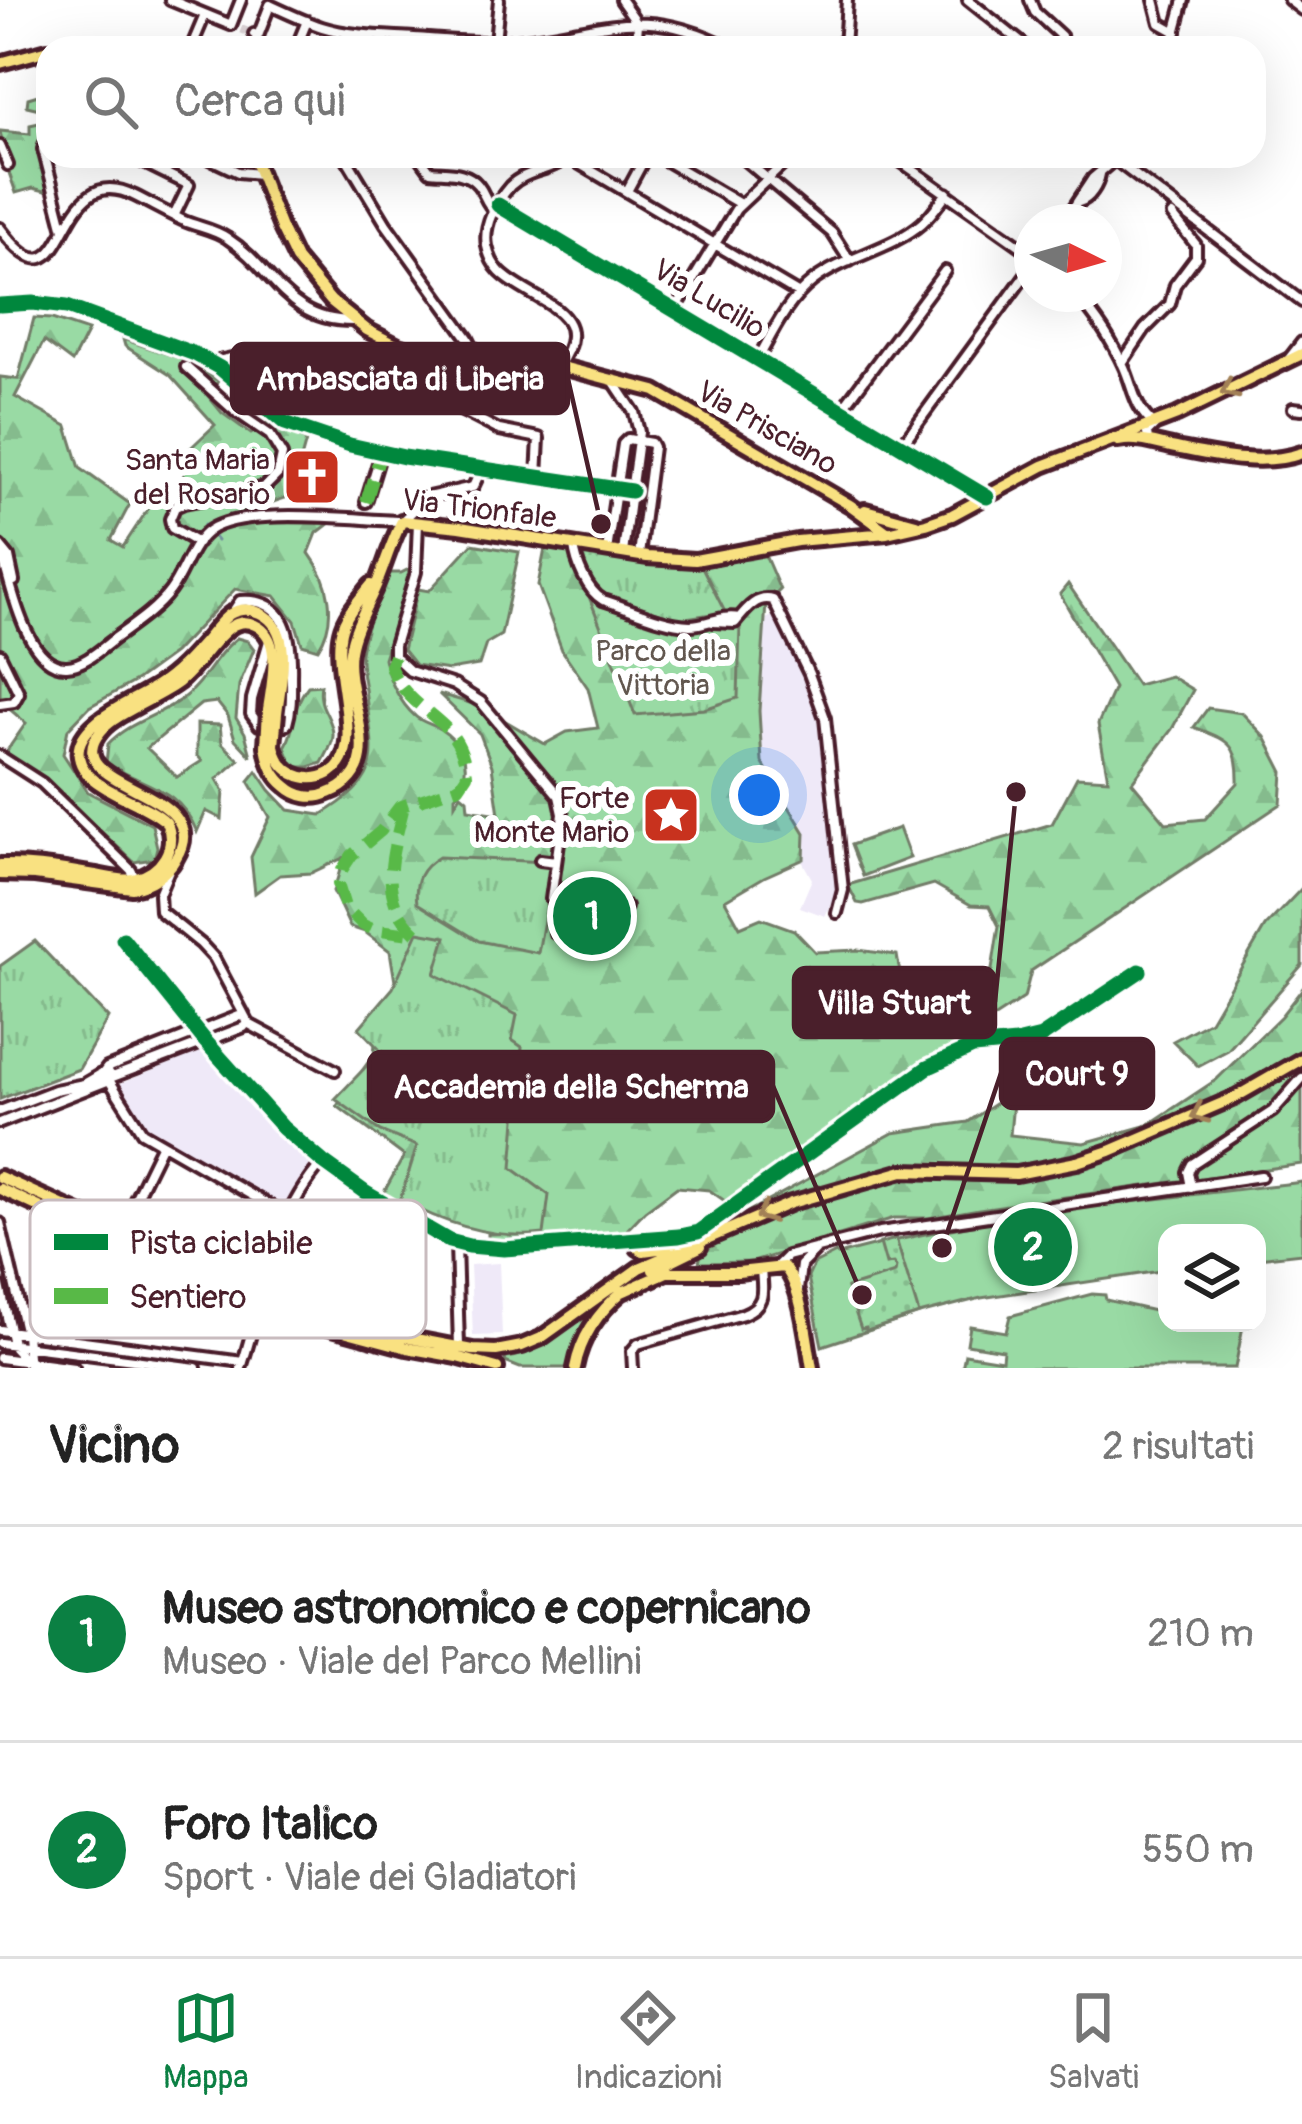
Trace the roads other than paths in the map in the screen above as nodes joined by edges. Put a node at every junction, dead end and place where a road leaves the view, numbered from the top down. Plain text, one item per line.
1 (170, 0) edge
2 (242, 0) edge
3 (499, 0) edge
4 (621, 0) edge
5 (848, 0) edge
6 (968, 0) edge
7 (1030, 0) edge
8 (1154, 0) edge
9 (1184, 0) edge
10 (1289, 0) edge
11 (185, 3) edge
12 (1302, 10) edge
13 (205, 15) junction
14 (635, 18) junction
15 (307, 21) junction
16 (1175, 32) junction
17 (196, 36) edge
18 (255, 36) edge
19 (301, 36) edge
20 (390, 36) edge
21 (496, 36) edge
22 (550, 36) edge
23 (639, 36) edge
24 (705, 36) edge
25 (845, 36) edge
26 (1013, 36) edge
27 (1061, 36) edge
28 (1174, 36) edge
29 (36, 53) edge
30 (0, 63) edge
31 (0, 146) edge
32 (8, 165) dead end
33 (48, 168) edge
34 (155, 168) edge
35 (259, 168) edge
36 (352, 168) edge
37 (428, 168) edge
38 (547, 168) edge
39 (588, 168) edge
40 (639, 168) edge
41 (678, 168) edge
42 (752, 168) edge
43 (778, 168) edge
44 (910, 168) edge
45 (1105, 168) edge
46 (1127, 168) edge
47 (765, 180) junction
48 (626, 191) junction
49 (947, 193) junction
50 (740, 204) junction
51 (1077, 204) edge
52 (497, 207) junction
53 (1172, 214) dead end
54 (174, 216) junction
55 (0, 228) edge
56 (64, 232) junction
57 (1014, 241) edge
58 (714, 243) junction
59 (850, 261) junction
60 (945, 272) dead end
61 (1014, 291) edge
62 (799, 294) junction
63 (1302, 302) edge
64 (0, 304) edge
65 (675, 310) junction
66 (1090, 312) edge
67 (354, 321) junction
68 (1302, 342) edge
69 (1302, 354) edge
70 (758, 359) junction
71 (212, 362) junction
72 (1287, 362) junction
73 (1122, 363) junction
74 (558, 366) junction
75 (187, 367) dead end
76 (513, 367) junction
77 (483, 368) junction
78 (614, 381) junction
79 (461, 410) junction
80 (842, 410) junction
81 (1155, 425) junction
82 (638, 439) junction
83 (1148, 441) junction
84 (904, 442) junction
85 (1092, 447) junction
86 (381, 452) junction
87 (1302, 454) edge
88 (482, 470) junction
89 (537, 478) junction
90 (616, 489) junction
91 (631, 491) junction
92 (987, 497) junction
93 (366, 502) dead end
94 (850, 505) junction
95 (410, 521) junction
96 (922, 525) junction
97 (887, 533) junction
98 (198, 543) junction
99 (0, 546) edge
100 (574, 546) junction
101 (607, 551) junction
102 (623, 553) junction
103 (639, 555) junction
104 (0, 559) edge
105 (382, 567) junction
106 (15, 595) junction
107 (231, 613) junction
108 (269, 640) junction
109 (0, 654) edge
110 (0, 704) edge
111 (273, 711) junction
112 (270, 745) junction
113 (0, 756) edge
114 (101, 778) junction
115 (159, 809) junction
116 (540, 860) dead end
117 (556, 862) junction
118 (173, 863) junction
119 (0, 865) edge
120 (50, 873) junction
121 (0, 874) edge
122 (135, 878) junction
123 (97, 880) junction
124 (564, 905) junction
125 (626, 907) dead end
126 (837, 913) dead end
127 (581, 934) dead end
128 (122, 939) dead end
129 (1140, 971) dead end
130 (246, 1020) junction
131 (198, 1031) junction
132 (206, 1042) junction
133 (1302, 1059) edge
134 (334, 1070) dead end
135 (106, 1076) junction
136 (1302, 1078) edge
137 (0, 1111) edge
138 (0, 1123) edge
139 (162, 1144) junction
140 (323, 1162) junction
141 (0, 1177) edge
142 (1261, 1177) dead end
143 (1190, 1187) junction
144 (0, 1189) edge
145 (46, 1200) edge
146 (136, 1200) edge
147 (260, 1200) edge
148 (296, 1200) edge
149 (377, 1200) edge
150 (30, 1201) edge
151 (0, 1223) edge
152 (426, 1227) edge
153 (637, 1239) junction
154 (706, 1239) junction
155 (457, 1244) junction
156 (821, 1248) junction
157 (776, 1267) junction
158 (761, 1270) junction
159 (0, 1286) edge
160 (619, 1287) junction
161 (799, 1303) junction
162 (8, 1319) junction
163 (23, 1321) junction
164 (5, 1331) edge
165 (26, 1334) junction
166 (30, 1334) edge
167 (58, 1338) edge
168 (404, 1338) edge
169 (66, 1339) joint
170 (78, 1341) junction
171 (0, 1343) edge
172 (14, 1345) junction
173 (27, 1347) junction
174 (67, 1352) junction
175 (458, 1352) junction
176 (0, 1358) edge
177 (28, 1365) edge
178 (242, 1365) edge
179 (74, 1368) edge
180 (196, 1368) edge
181 (497, 1368) edge
182 (575, 1368) edge
183 (633, 1368) edge
184 (812, 1368) edge

1 - 11 street
2 - 13 street
3 - 21 street
4 - 14 street
5 - 25 street
6 - 26 street
7 - 27 street
8 - 16 street
9 - 16 street
10 - 12 street
11 - 13 street
13 - 17 street
14 - 22 street
14 - 23 street
14 - 24 street
15 - 18 street
15 - 19 street
15 - 20 street
16 - 28 street
29 - 30 main road
31 - 32 street
33 - 56 street
34 - 54 street
35 - 67 main road, Via Prisciano
36 - 77 street
37 - 52 street, Via Lucilio
38 - 52 street
39 - 48 street
40 - 48 street
41 - 50 street
42 - 47 street
43 - 47 street
44 - 49 street
45 - 51 street
46 - 63 street
47 - 50 street
47 - 59 street
48 - 58 street
49 - 57 street
49 - 59 street
50 - 58 street
52 - 65 street, Via Lucilio
52 - 74 street
53 - 73 street
54 - 56 street
54 - 67 street
55 - 56 street
58 - 62 street
58 - 65 street
59 - 62 street
60 - 80 street
61 - 84 street
62 - 70 street
64 - 71 street
65 - 70 street, Via Lucilio
66 - 73 street
67 - 77 main road, Via Prisciano
68 - 72 street
69 - 72 main road, Via Trionfale
70 - 80 street, Via Lucilio
71 - 79 street
71 - 86 street
72 -> 81 main road, Via Trionfale
73 - 81 street
74 - 76 main road, Via Prisciano
74 - 78 main road, Via Prisciano
75 - 98 street
76 - 77 main road, Via Prisciano
76 - 79 street
78 - 82 street
78 - 94 main road, Via Prisciano
79 - 89 street
80 - 84 street, Via Lucilio
81 - 83 street
81 - 85 main road, Via Trionfale
82 - 90 street
82 - 91 street
82 - 103 street
83 - 85 main road, Via Trionfale
83 - 87 main road, Via Trionfale
84 - 92 street, Via Lucilio
85 - 92 main road, Via Trionfale
86 - 88 street
86 - 93 street
88 - 89 street
88 - 95 street
89 - 90 street
90 - 91 street
90 - 101 street
91 - 102 street
92 - 96 main road, Via Trionfale
94 - 96 main road, Via Prisciano
94 - 97 main road, Via Prisciano
95 - 98 street, Via Trionfale
95 - 100 main road, Via Trionfale
95 - 105 main road
95 - 117 street
96 - 97 main road, Via Trionfale
97 - 103 main road, Via Trionfale
98 - 106 street
99 - 106 street
100 - 101 main road, Via Trionfale
100 - 126 street
101 - 102 main road, Via Trionfale
102 - 103 main road, Via Trionfale
104 - 106 street
105 - 112 main road
105 - 112 main road
107 - 108 street
107 - 111 main road
107 - 114 main road
108 - 111 main road
108 - 114 main road
109 - 110 street
111 - 112 main road, bridge
113 - 122 street
114 - 115 main road
115 - 118 main road
115 - 122 main road
116 - 117 street
117 - 124 street
118 - 123 main road
118 - 130 street
119 - 120 main road
120 - 121 main road
120 - 123 main road
122 - 123 main road
124 - 125 street
124 - 127 street
128 - 131 street
129 - 153 street
130 - 131 street
130 - 132 street
130 - 134 street
131 - 132 street
131 - 135 street
132 - 135 street
132 - 140 street
133 -> 154 main road
135 - 137 street
135 - 138 street
135 - 139 street
136 - 143 street
139 - 146 street
139 - 147 street
140 - 148 street
140 - 149 street
141 - 145 main road
142 - 143 street
143 - 156 street
144 - 150 main road
151 - 163 street
152 - 155 street
153 - 154 main road
153 - 155 street
154 - 160 main road
155 - 175 street
156 - 157 street
156 - 161 street
157 - 158 main road
157 - 161 main road
158 - 160 main road
158 - 183 street
159 - 162 street
160 - 175 main road
160 - 182 main road
161 - 184 main road
162 - 163 street
162 - 164 street
163 - 165 street
164 - 165 street
164 - 172 street
165 - 166 street
165 - 173 street
167 - 169 street
168 - 175 main road
169 - 170 street
170 - 174 street
170 - 178 street
171 - 172 street
172 - 173 street
172 - 177 street
173 - 174 street
173 - 177 street
174 - 180 street
175 - 181 main road
176 - 177 street
177 - 179 street

